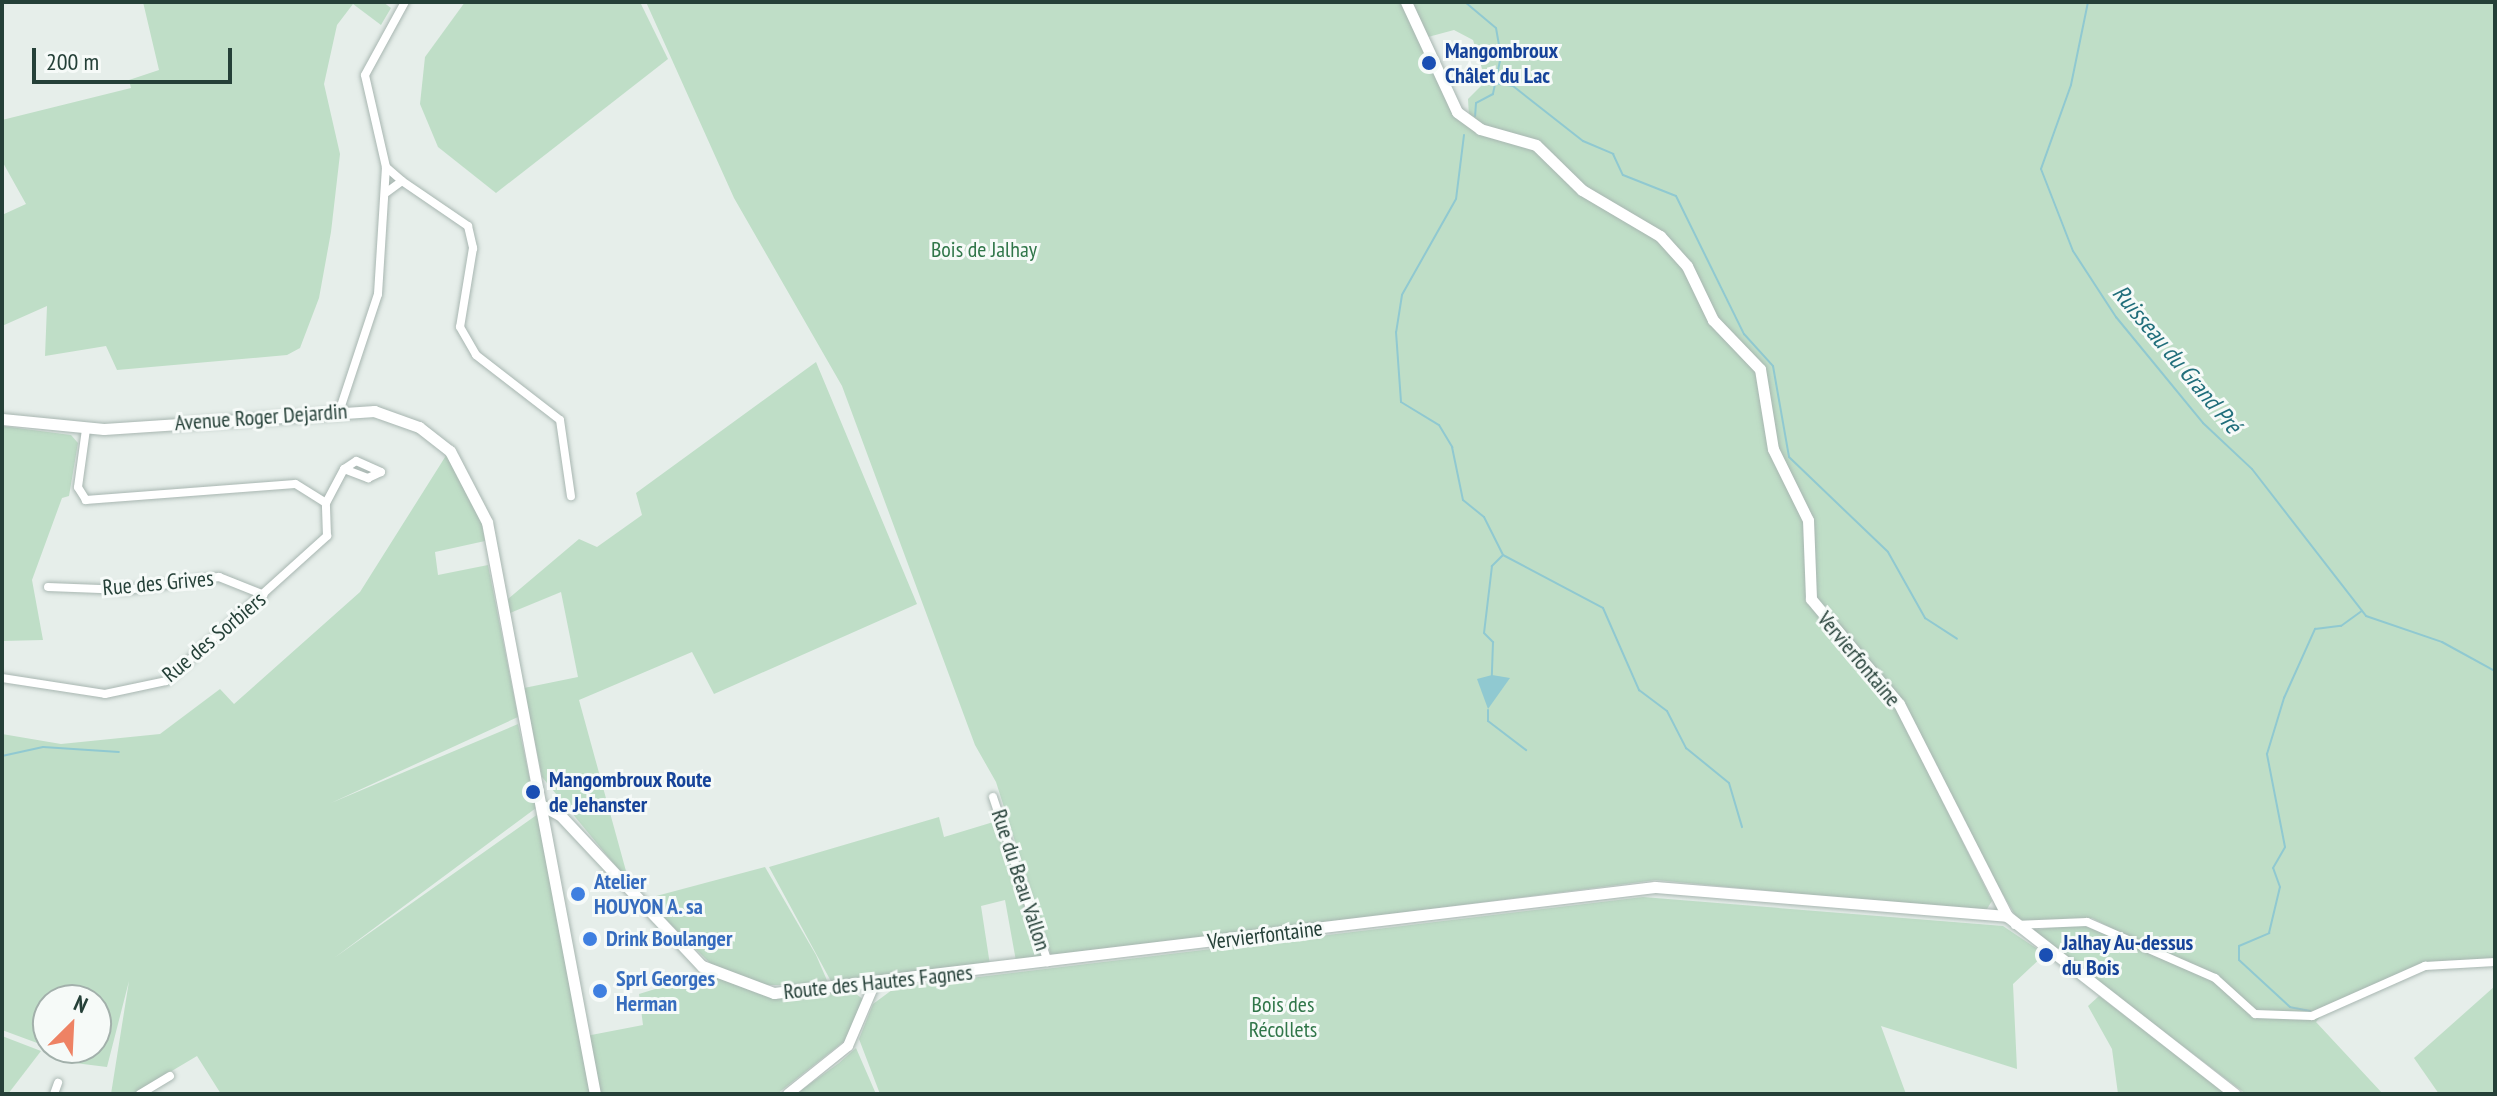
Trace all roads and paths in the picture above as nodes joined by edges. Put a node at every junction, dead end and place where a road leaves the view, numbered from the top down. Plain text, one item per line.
1 (405, 2) edge
2 (1406, 2) edge
3 (386, 167) junction
4 (402, 181) junction
5 (387, 192) junction
6 (340, 409) junction
7 (2, 419) edge
8 (86, 429) junction
9 (344, 469) dead end
10 (571, 496) dead end
11 (326, 503) junction
12 (48, 587) dead end
13 (264, 595) junction
14 (2, 678) edge
15 (993, 797) dead end
16 (541, 805) junction
17 (2011, 921) junction
18 (2495, 962) edge
19 (1048, 963) junction
20 (874, 985) junction
21 (170, 1076) dead end
22 (58, 1083) dead end
23 (54, 1094) edge
24 (140, 1094) edge
25 (595, 1094) edge
26 (788, 1094) edge
27 (2235, 1094) edge

1 - 3 street
2 - 17 main road, Vervierfontaine
3 - 4 street
3 - 5 street
4 - 5 street
4 - 10 street
5 - 6 street
6 - 8 main road, Avenue Roger Dejardin
6 - 16 main road, Avenue Roger Dejardin
7 - 8 main road, Avenue Roger Dejardin
8 - 11 street
9 - 11 street, Rue des Sorbiers
11 - 13 street, Rue des Sorbiers
12 - 13 street, Rue des Grives
13 - 14 street, Rue des Sorbiers
15 - 19 street, Rue du Beau Vallon
16 - 20 main road, Route des Hautes Fagnes
16 - 25 main road, Avenue Roger Dejardin
17 - 18 street, Vervierfontaine
17 - 19 main road, Vervierfontaine
17 - 27 main road, Vervierfontaine
19 - 20 main road, Route des Hautes Fagnes
20 - 26 street
21 - 24 street
22 - 23 street

